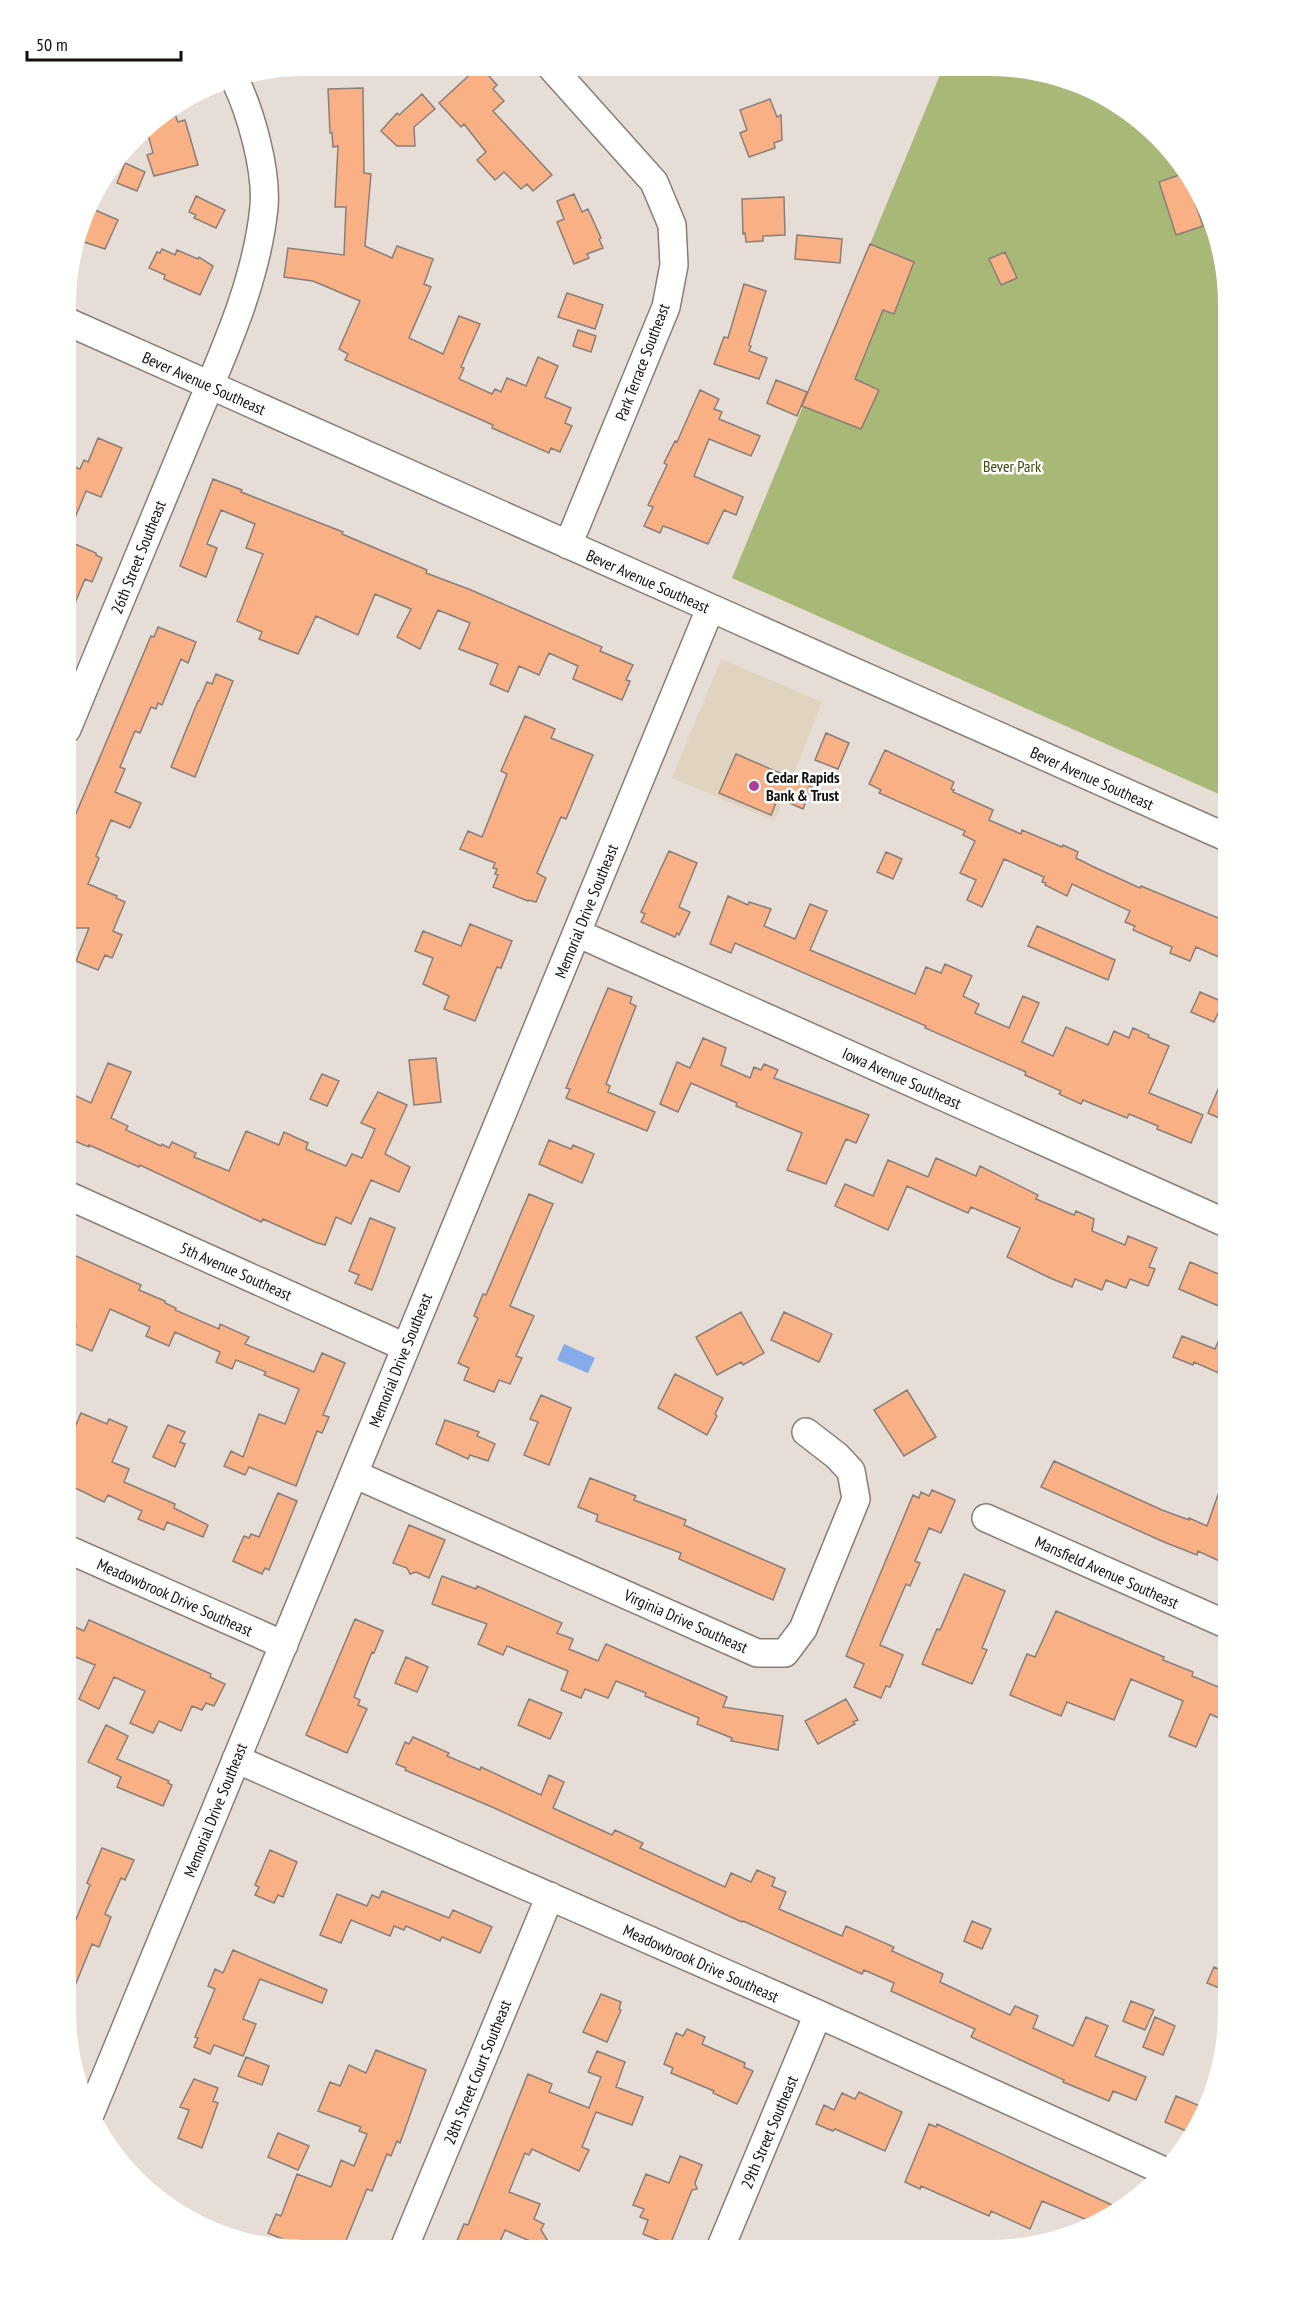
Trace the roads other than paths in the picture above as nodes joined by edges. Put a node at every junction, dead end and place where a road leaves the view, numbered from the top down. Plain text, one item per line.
1 (559, 76) edge
2 (238, 87) edge
3 (76, 326) edge
4 (209, 386) junction
5 (568, 545) junction
6 (710, 609) junction
7 (76, 710) edge
8 (1218, 834) edge
9 (577, 933) junction
10 (76, 1200) edge
11 (1218, 1220) edge
12 (405, 1347) junction
13 (806, 1432) dead end
14 (354, 1474) junction
15 (986, 1518) dead end
16 (76, 1553) edge
17 (1218, 1621) edge
18 (284, 1644) junction
19 (236, 1759) junction
20 (550, 1896) junction
21 (818, 2014) junction
22 (95, 2102) edge
23 (1156, 2167) edge
24 (407, 2240) edge
25 (724, 2240) edge

1 - 5 street, Park Terrace Southeast
2 - 4 street, 26th Street Southeast
3 - 4 street, Bever Avenue Southeast
4 - 5 street, Bever Avenue Southeast
4 - 7 street, 26th Street Southeast
5 - 6 street, Bever Avenue Southeast
6 - 8 street, Bever Avenue Southeast
6 - 9 street, Memorial Drive Southeast
9 - 11 street, Iowa Avenue Southeast
9 - 12 street, Memorial Drive Southeast
10 - 12 street, 5th Avenue Southeast
12 - 14 street, Memorial Drive Southeast
13 - 14 street, Virginia Drive Southeast
14 - 18 street, Memorial Drive Southeast
15 - 17 street, Mansfield Avenue Southeast
16 - 18 street, Meadowbrook Drive Southeast
18 - 19 street, Memorial Drive Southeast
19 - 20 street, Meadowbrook Drive Southeast
19 - 22 street, Memorial Drive Southeast
20 - 21 street, Meadowbrook Drive Southeast
20 - 24 street, 28th Street Court Southeast
21 - 23 street, Meadowbrook Drive Southeast
21 - 25 street, 29th Street Southeast

